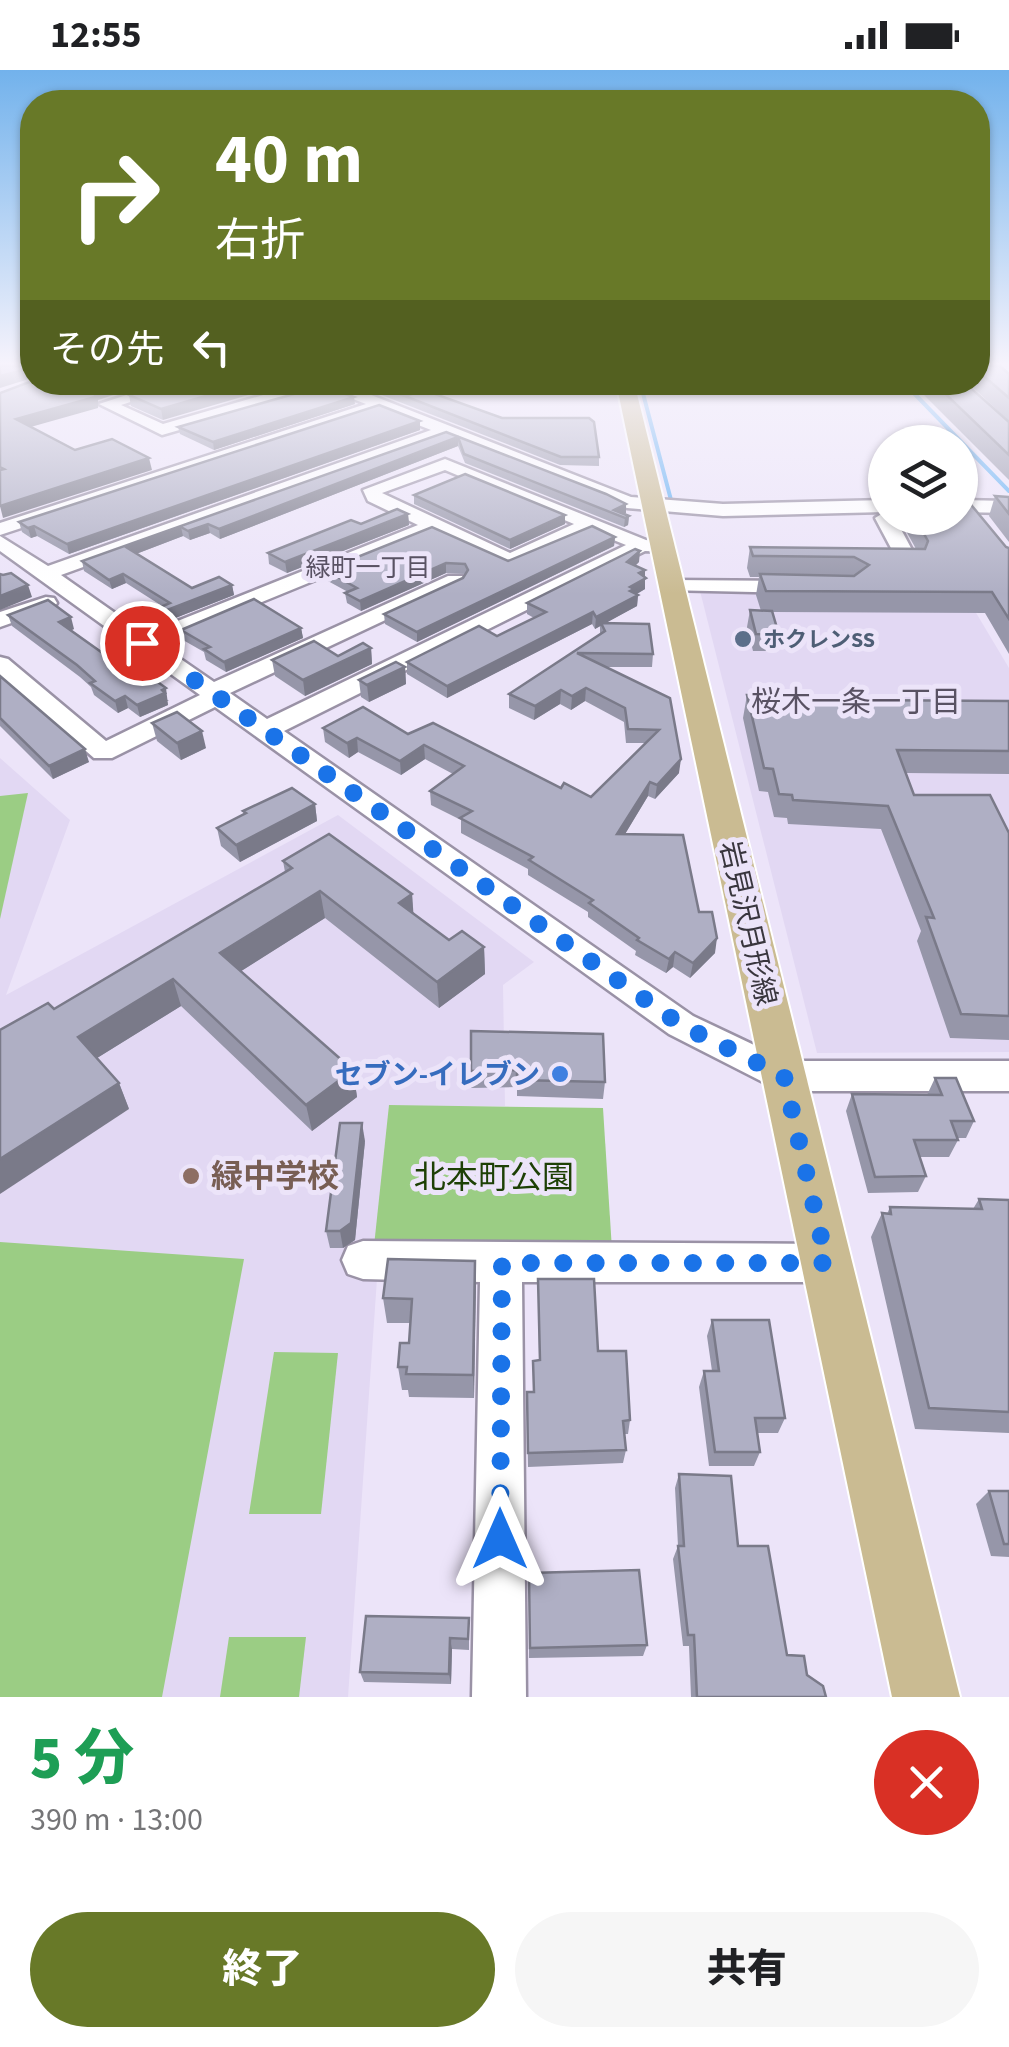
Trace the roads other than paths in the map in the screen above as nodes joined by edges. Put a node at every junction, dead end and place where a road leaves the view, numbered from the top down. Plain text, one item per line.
1 (265, 442) edge
2 (411, 442) edge
3 (474, 442) edge
4 (637, 442) edge
5 (978, 506) edge
6 (1009, 506) edge
7 (868, 514) edge
8 (978, 522) edge
9 (590, 524) junction
10 (434, 525) junction
11 (0, 528) edge
12 (988, 534) edge
13 (896, 535) edge
14 (658, 547) junction
15 (5, 551) edge
16 (910, 563) edge
17 (45, 574) junction
18 (456, 580) edge
19 (810, 587) edge
20 (72, 593) junction
21 (0, 620) edge
22 (142, 643) junction
23 (0, 664) edge
24 (215, 694) junction
25 (266, 730) junction
26 (784, 1076) junction
27 (1009, 1076) edge
28 (363, 1260) dead end
29 (502, 1263) junction
30 (827, 1263) junction
31 (499, 1697) edge
32 (926, 1697) edge

1 - 11 street
2 - 17 street
3 - 14 street
4 - 14 main road, 岩見沢月形線
5 - 6 street
7 - 14 street
8 - 12 street
9 - 10 street
9 - 10 street
9 - 14 street
10 - 22 street
13 - 16 street
14 - 19 street
14 - 25 street
14 - 26 main road, 岩見沢月形線
15 - 17 street
17 - 20 street
18 - 24 street
20 - 21 street
20 - 22 street
22 - 24 street
23 - 24 street
24 - 25 street
25 - 26 street
26 - 27 street
26 - 30 main road, 岩見沢月形線
28 - 29 street
29 - 30 street
29 - 31 street
30 - 32 main road, 岩見沢月形線

